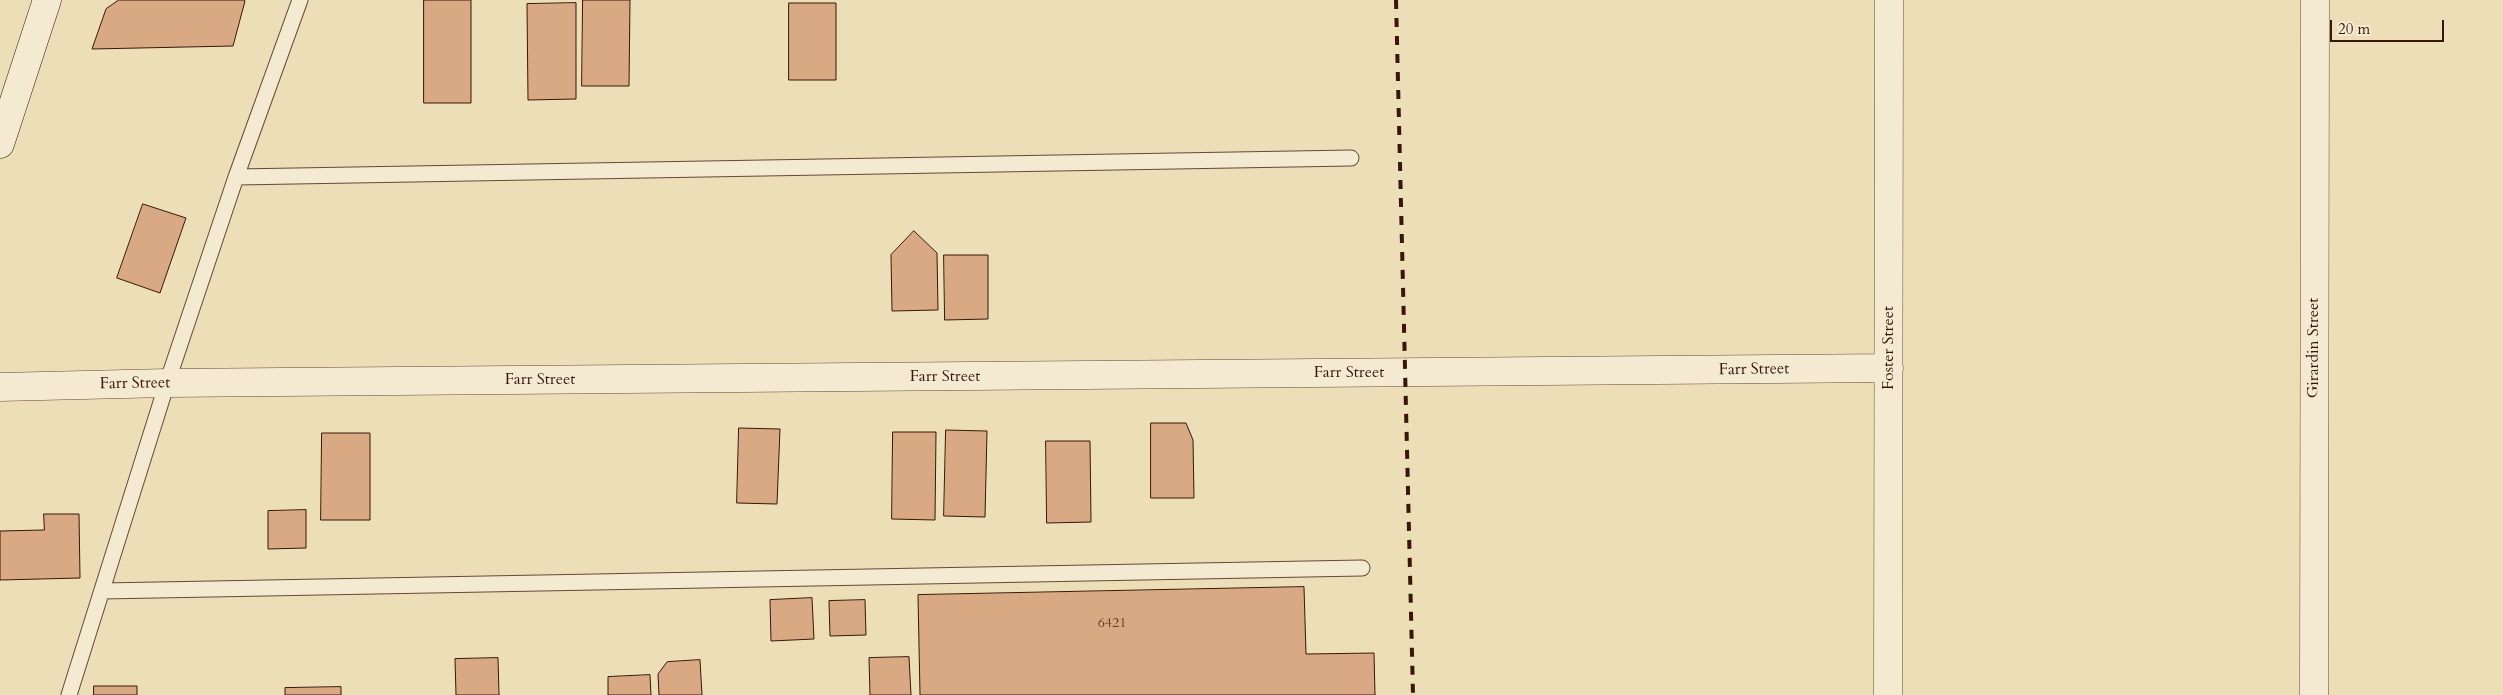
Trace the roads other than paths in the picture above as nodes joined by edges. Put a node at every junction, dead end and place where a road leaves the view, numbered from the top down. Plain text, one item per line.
1 (47, 0) edge
2 (300, 0) edge
3 (1889, 0) edge
4 (2315, 0) edge
5 (0, 144) edge
6 (1351, 158) dead end
7 (236, 177) junction
8 (1889, 368) junction
9 (167, 384) junction
10 (0, 387) edge
11 (1362, 568) dead end
12 (102, 591) junction
13 (69, 695) edge
14 (1888, 695) edge
15 (2314, 695) edge

1 - 5 street
2 - 7 lane
3 - 8 street, Foster Street
4 - 15 street, Girardin Street
6 - 7 lane
7 - 9 lane
8 - 9 street, Farr Street
8 - 14 street, Foster Street
9 - 10 street, Farr Street
9 - 12 lane
11 - 12 lane
12 - 13 lane

